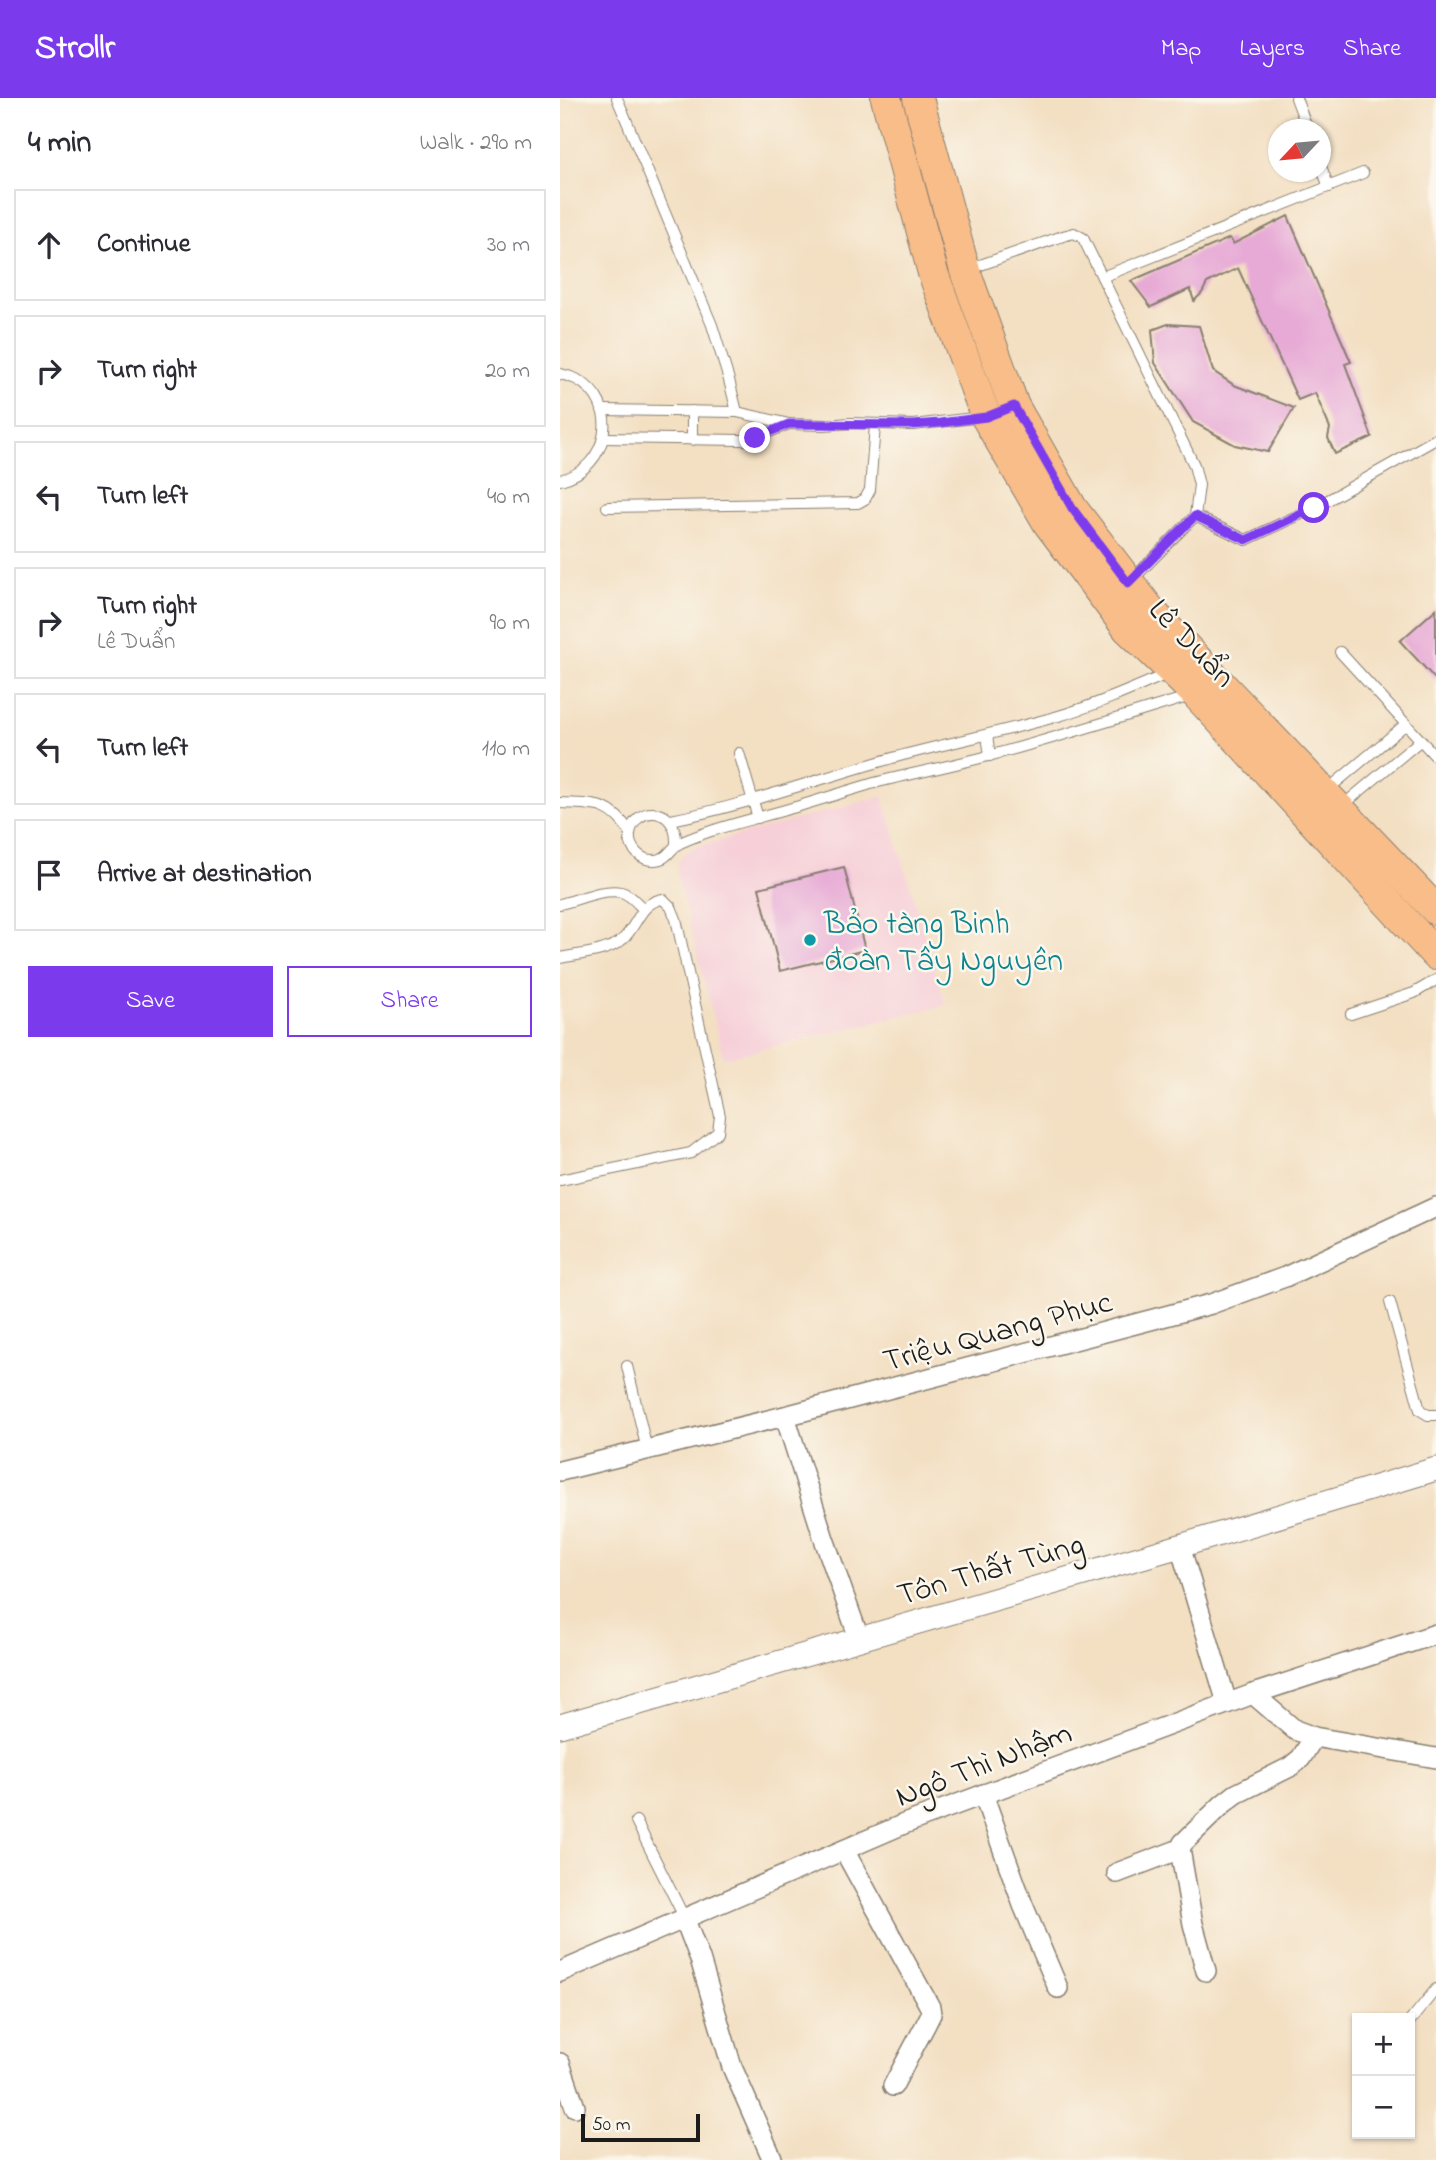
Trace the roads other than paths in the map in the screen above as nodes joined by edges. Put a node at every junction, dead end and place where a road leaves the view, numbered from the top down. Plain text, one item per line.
1 (618, 98) edge
2 (886, 98) edge
3 (918, 98) edge
4 (1296, 98) edge
5 (1304, 119) edge
6 (1363, 173) dead end
7 (1327, 182) edge
8 (1329, 187) junction
9 (965, 271) junction
10 (1102, 277) junction
11 (560, 374) edge
12 (1014, 406) junction
13 (602, 410) junction
14 (692, 411) junction
15 (737, 412) junction
16 (986, 417) junction
17 (789, 424) junction
18 (875, 425) junction
19 (603, 438) junction
20 (1436, 439) edge
21 (692, 440) junction
22 (560, 480) edge
23 (607, 507) dead end
24 (1195, 516) junction
25 (1128, 583) junction
26 (1340, 652) dead end
27 (1172, 672) junction
28 (1196, 694) junction
29 (1056, 717) junction
30 (1406, 724) junction
31 (1062, 734) junction
32 (987, 735) junction
33 (1421, 740) junction
34 (738, 753) dead end
35 (990, 756) junction
36 (1436, 757) edge
37 (871, 764) junction
38 (878, 783) junction
39 (753, 798) junction
40 (1332, 801) junction
41 (560, 803) edge
42 (758, 818) junction
43 (671, 820) junction
44 (630, 832) junction
45 (676, 844) junction
46 (1429, 899) edge
47 (560, 904) edge
48 (643, 909) junction
49 (1436, 954) edge
50 (560, 958) edge
51 (1436, 980) edge
52 (1351, 1014) dead end
53 (560, 1180) edge
54 (1436, 1207) edge
55 (1390, 1302) dead end
56 (627, 1366) dead end
57 (1436, 1415) edge
58 (785, 1416) junction
59 (646, 1450) junction
60 (1436, 1469) edge
61 (560, 1471) edge
62 (1180, 1546) junction
63 (1436, 1634) edge
64 (859, 1638) junction
65 (1253, 1694) junction
66 (1227, 1703) junction
67 (560, 1726) edge
68 (1314, 1737) junction
69 (1436, 1758) edge
70 (983, 1794) junction
71 (636, 1822) dead end
72 (1180, 1849) junction
73 (844, 1850) junction
74 (1117, 1873) dead end
75 (685, 1920) junction
76 (1206, 1971) dead end
77 (560, 1972) edge
78 (1058, 1987) dead end
79 (1436, 1989) edge
80 (1415, 2015) edge
81 (560, 2063) edge
82 (893, 2086) dead end
83 (575, 2107) dead end
84 (772, 2158) dead end

1 - 15 lane
2 - 16 main road, Lê Duẩn
3 - 9 main road, Lê Duẩn
4 - 5 lane
6 - 8 lane
7 - 8 lane
8 - 10 lane
9 - 10 lane
9 - 12 main road, Lê Duẩn
10 - 24 lane
11 - 13 lane
12 - 16 main road
12 - 25 main road, Lê Duẩn
13 - 14 lane
13 - 19 lane
14 - 15 lane
14 - 21 lane
15 - 17 lane
16 - 18 lane
16 - 27 main road, Lê Duẩn
17 - 18 lane
17 - 21 lane
18 - 23 lane
19 - 21 lane
19 - 22 lane
20 - 24 lane
24 - 25 lane
25 - 40 main road, Lê Duẩn
26 - 30 lane
27 - 28 main road, Lê Duẩn
27 - 29 lane
28 - 31 lane
28 - 49 main road, Lê Duẩn
29 - 31 lane
29 - 32 lane
30 - 33 lane
30 - 40 lane
31 - 35 lane
32 - 35 lane
32 - 37 lane
33 - 36 lane
33 - 40 lane
34 - 39 lane
35 - 38 lane
37 - 38 lane
37 - 39 lane
38 - 42 lane
39 - 42 lane
39 - 43 lane
40 - 46 main road, Lê Duẩn
41 - 44 lane
42 - 45 lane
43 - 44 lane
43 - 45 lane
44 - 45 lane
47 - 48 lane
48 - 50 lane
48 - 53 lane
51 - 52 lane
54 - 58 street, Triệu Quang Phục
55 - 57 lane
56 - 59 lane
58 - 59 street, Triệu Quang Phục
58 - 64 street
59 - 61 street, Triệu Quang Phục
60 - 62 street, Tôn Thất Tùng
62 - 64 street, Tôn Thất Tùng
62 - 66 street
63 - 65 street, Ngô Thì Nhậm
64 - 67 street, Tôn Thất Tùng
65 - 66 street, Ngô Thì Nhậm
65 - 68 street
66 - 70 street, Ngô Thì Nhậm
68 - 69 street
68 - 72 street
70 - 73 street, Ngô Thì Nhậm
70 - 78 street
71 - 75 lane
72 - 74 street
72 - 76 street
73 - 75 street, Ngô Thì Nhậm
73 - 82 street
75 - 77 street, Ngô Thì Nhậm
75 - 84 street
79 - 80 lane
81 - 83 street

